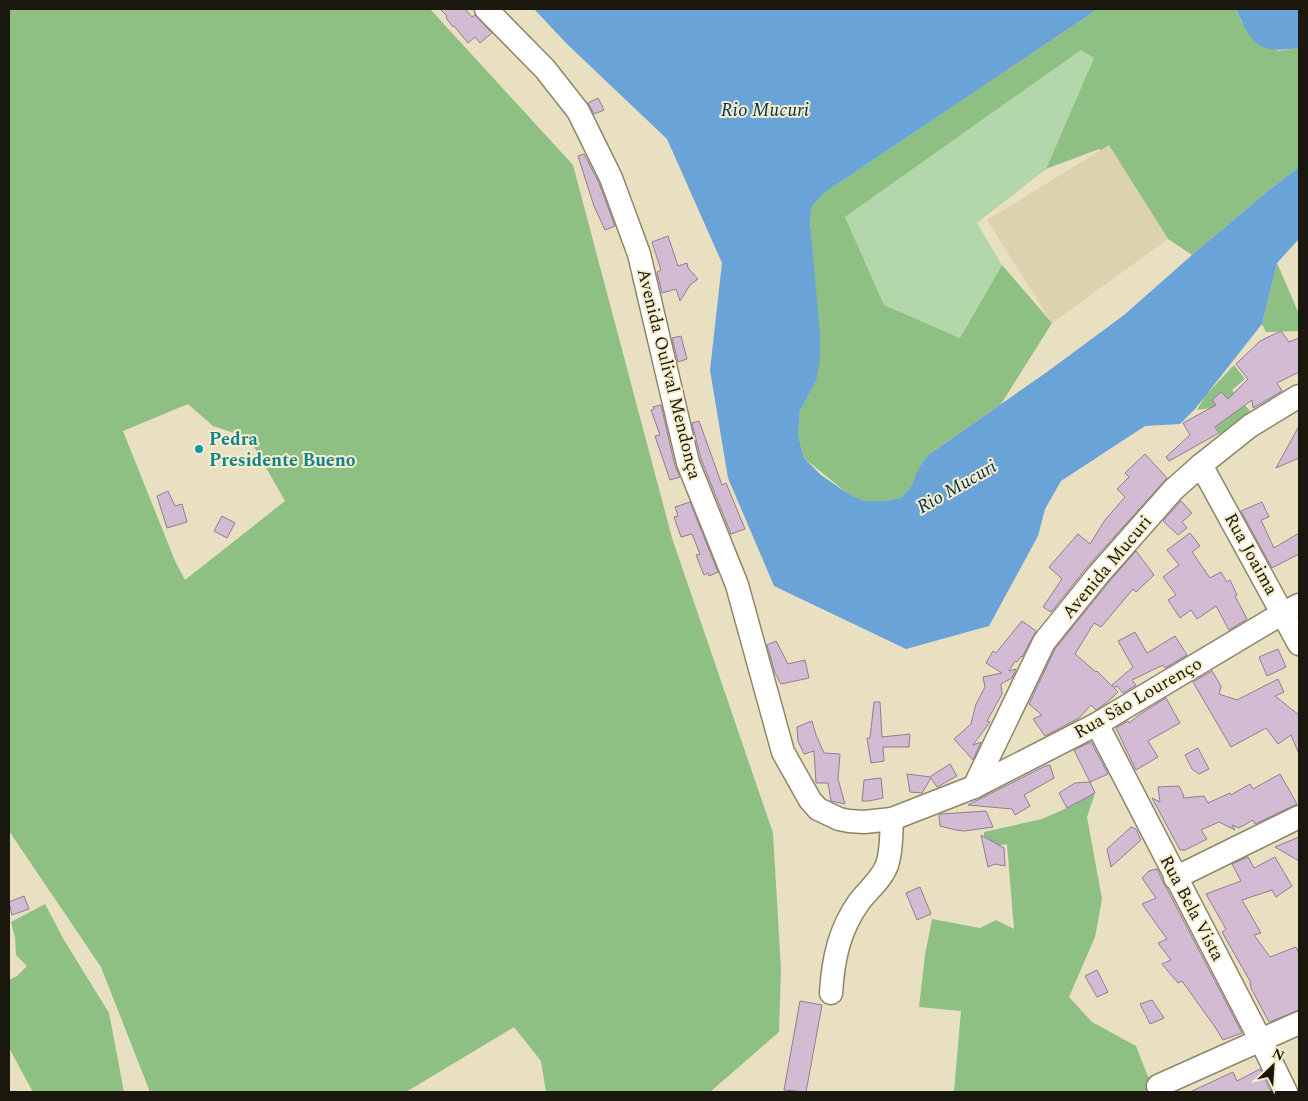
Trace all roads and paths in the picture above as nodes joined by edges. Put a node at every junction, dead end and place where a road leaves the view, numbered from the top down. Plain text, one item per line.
1 (486, 9) edge
2 (1299, 396) edge
3 (1201, 464) junction
4 (1291, 609) edge
5 (1299, 644) edge
6 (1097, 724) junction
7 (974, 787) junction
8 (1299, 817) edge
9 (892, 819) junction
10 (1176, 878) junction
11 (831, 993) dead end
12 (1299, 1023) edge
13 (1261, 1041) junction
14 (1158, 1086) dead end
15 (1286, 1092) edge

1 - 9 street, Avenida Oulival Mendonça
2 - 3 street, Avenida Mucuri
3 - 4 street, Rua Joaima
3 - 7 street, Avenida Mucuri
4 - 5 street, Rua Joaima
4 - 6 street, Rua São Lourenço
6 - 7 street, Rua São Lourenço
6 - 10 street, Rua Bela Vista
7 - 9 street, Avenida Oulival Mendonça
8 - 10 street
9 - 11 street
10 - 13 street, Rua Bela Vista
12 - 13 street
13 - 14 street
13 - 15 street, Rua Bela Vista

